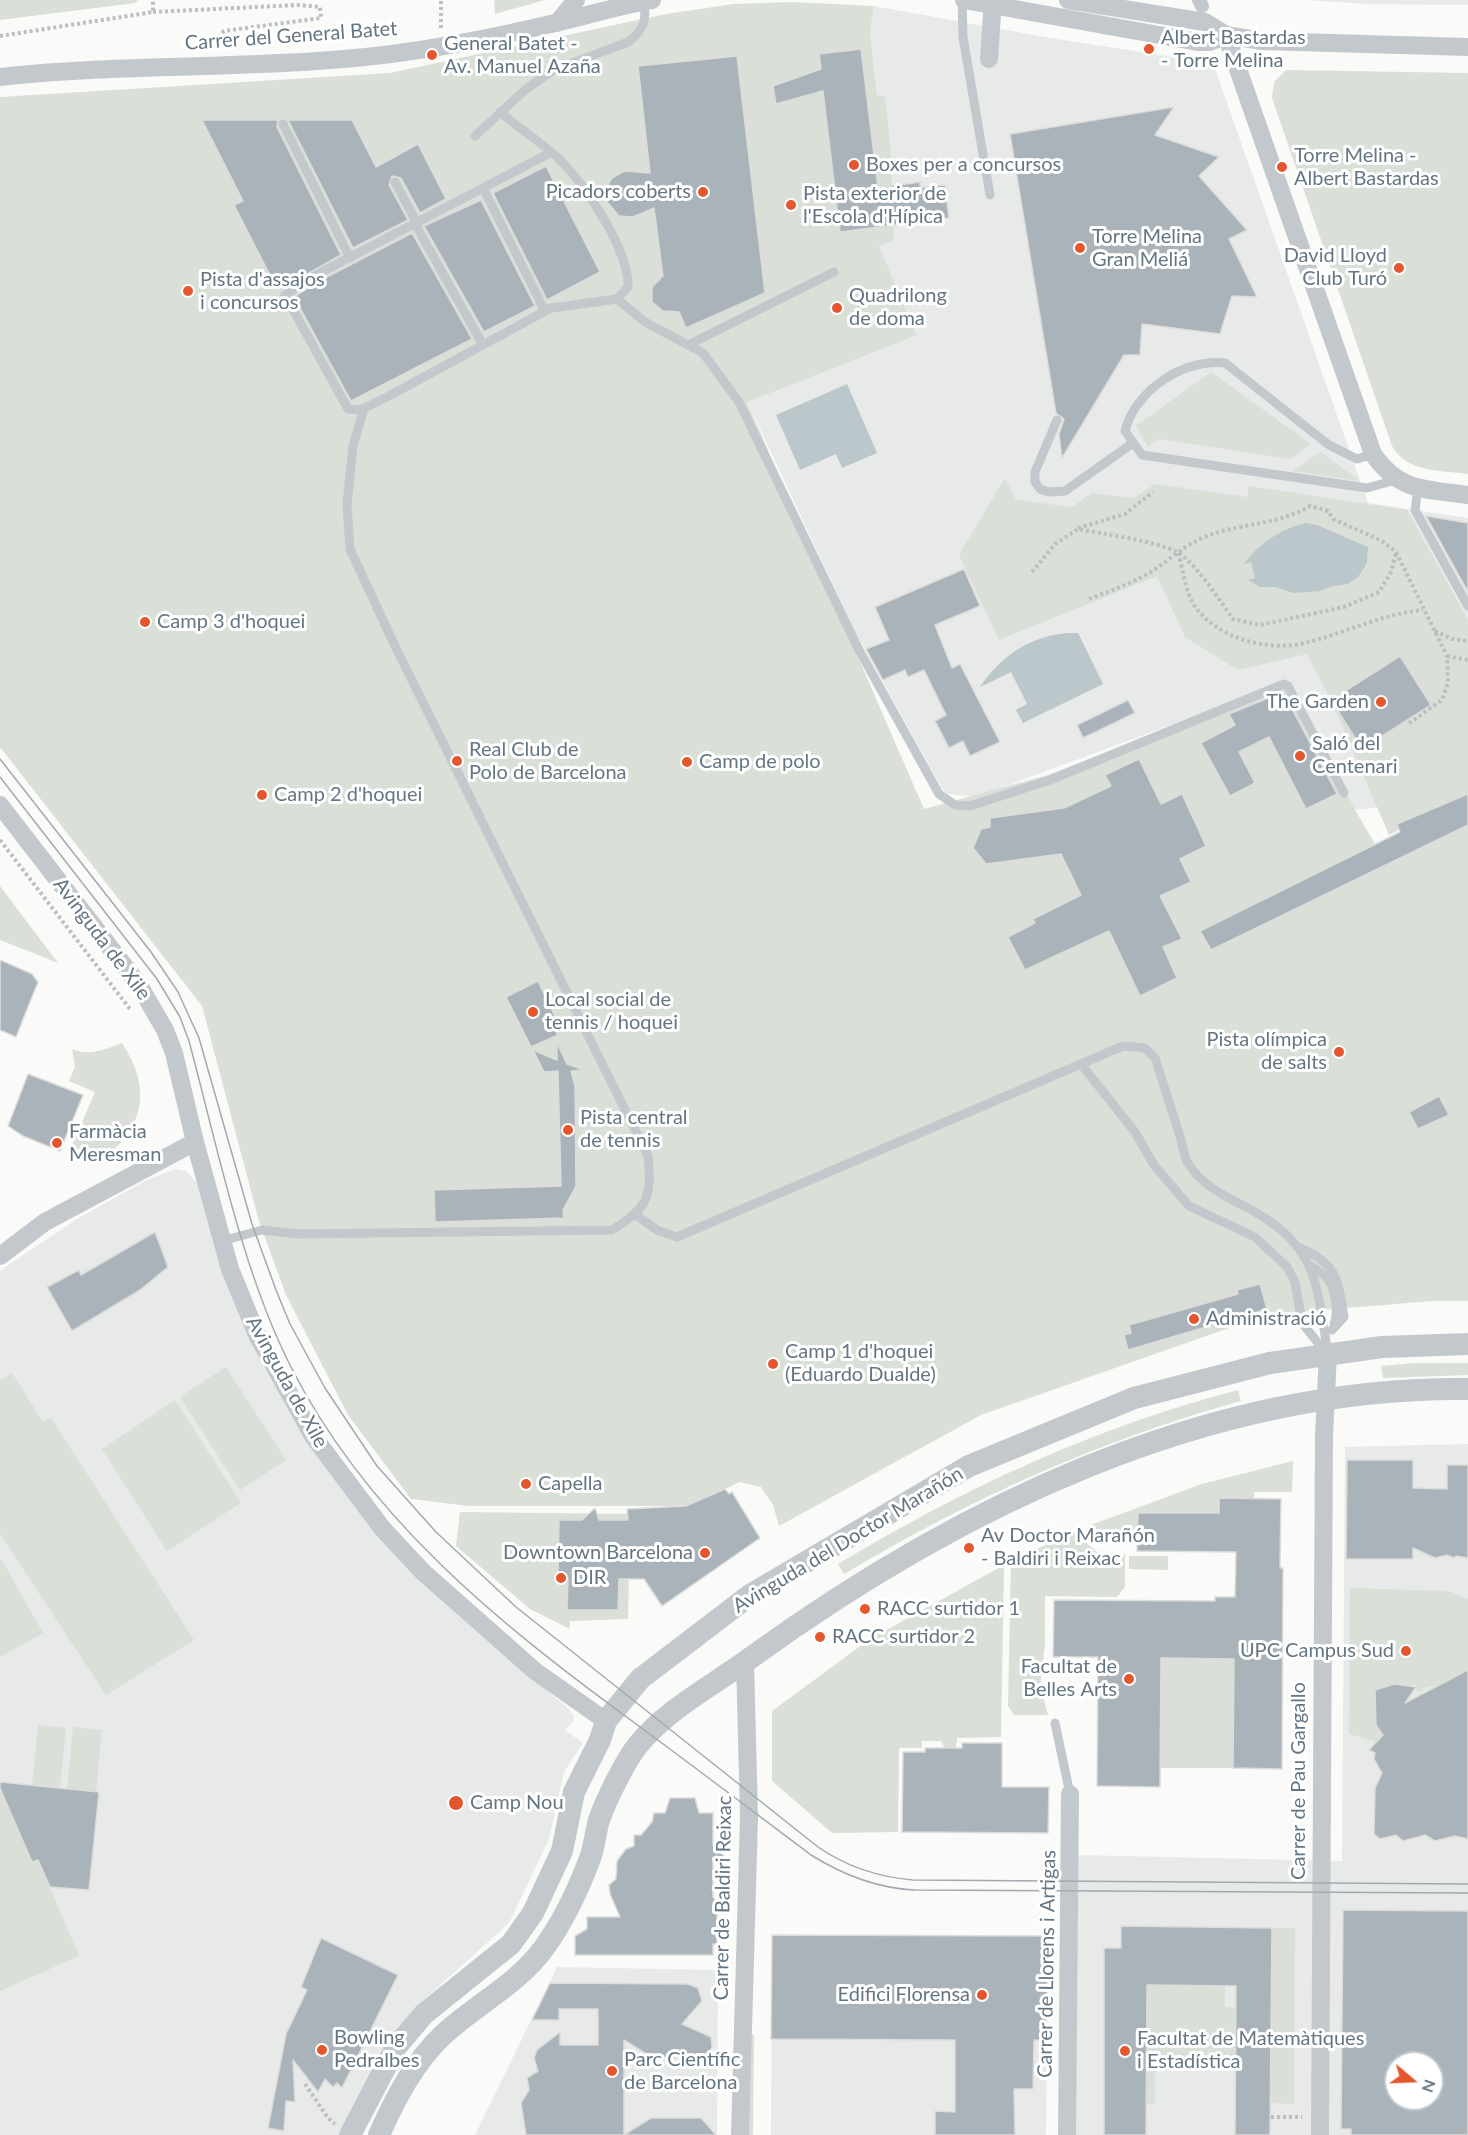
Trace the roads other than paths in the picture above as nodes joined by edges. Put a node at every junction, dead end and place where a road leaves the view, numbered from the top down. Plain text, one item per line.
1 (576, 0) edge
2 (646, 0) edge
3 (963, 0) edge
4 (1068, 0) edge
5 (993, 3) edge
6 (557, 23) junction
7 (1226, 35) junction
8 (1468, 47) edge
9 (989, 59) dead end
10 (0, 77) edge
11 (500, 112) junction
12 (283, 124) dead end
13 (475, 136) dead end
14 (550, 153) junction
15 (395, 182) dead end
16 (483, 188) junction
17 (990, 195) dead end
18 (416, 223) junction
19 (350, 258) junction
20 (834, 272) dead end
21 (617, 299) junction
22 (545, 311) junction
23 (483, 345) junction
24 (688, 345) junction
25 (364, 408) junction
26 (1057, 420) dead end
27 (1133, 443) junction
28 (1373, 454) junction
29 (1396, 480) junction
30 (1418, 488) junction
31 (1468, 495) edge
32 (1468, 606) edge
33 (1344, 793) dead end
34 (0, 805) edge
35 (1081, 1064) junction
36 (195, 1142) junction
37 (636, 1215) junction
38 (222, 1241) junction
39 (1300, 1248) junction
40 (0, 1256) edge
41 (1311, 1266) junction
42 (1332, 1330) junction
43 (1468, 1344) edge
44 (1327, 1349) junction
45 (1468, 1389) edge
46 (1326, 1400) junction
47 (745, 1662) junction
48 (606, 1720) junction
49 (1055, 1723) dead end
50 (639, 1744) junction
51 (1070, 1794) joint
52 (345, 2131) edge
53 (379, 2135) edge
54 (740, 2135) edge
55 (1067, 2135) edge
56 (1320, 2135) edge

1 - 6 street
2 - 6 street, Carrer del General Batet
2 - 11 lane
3 - 5 street
3 - 17 lane
4 - 7 street
5 - 7 street
5 - 9 street
6 - 10 street, Carrer del General Batet
7 - 8 street
7 - 28 street
11 - 13 lane
11 - 14 lane
12 - 19 lane
14 - 16 lane
14 - 21 lane
15 - 18 lane
16 - 18 lane
16 - 22 lane
18 - 19 lane
18 - 23 lane
19 - 25 lane
20 - 24 lane
21 - 22 lane
21 - 24 lane
22 - 23 lane
23 - 25 lane
24 - 33 lane
25 - 37 lane
26 - 27 lane
27 - 28 lane
27 - 29 lane
28 - 29 street
29 - 30 street
30 - 31 street
30 - 32 lane
34 - 36 street, Avinguda de Xile
35 - 37 lane
35 - 39 lane
35 - 44 lane
36 - 38 street, Avinguda de Xile
36 - 40 street
37 - 38 lane
38 - 48 street, Avinguda de Xile
39 - 41 lane
39 - 42 lane
41 - 42 lane
41 - 44 lane
42 - 44 lane
43 - 44 street, Avinguda del Doctor Marañón
44 - 46 street, Carrer de Pau Gargallo
44 - 48 street, Avinguda del Doctor Marañón
45 - 46 street
46 - 47 street
46 - 56 street, Carrer de Pau Gargallo
47 - 50 street
47 - 54 street, Carrer de Baldiri Reixac
48 - 50 street, Avinguda de Xile
48 - 52 street, Avinguda del Doctor Marañón
49 - 51 lane
50 - 53 street
51 - 55 street, Carrer de Llorens i Artigas

